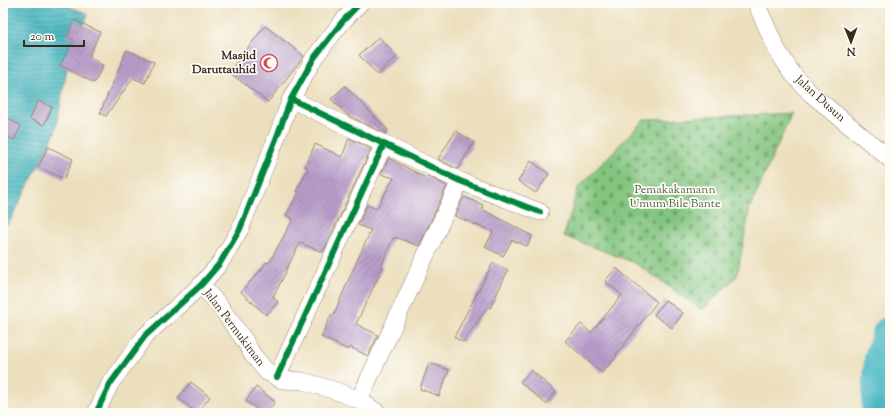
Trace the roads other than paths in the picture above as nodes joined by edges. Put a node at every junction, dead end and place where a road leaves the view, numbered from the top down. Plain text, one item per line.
1 (360, 3) edge
2 (756, 3) edge
3 (291, 99) junction
4 (384, 144) junction
5 (890, 159) edge
6 (460, 181) junction
7 (540, 212) dead end
8 (201, 285) junction
9 (277, 378) junction
10 (359, 400) junction
11 (96, 413) edge
12 (378, 413) edge

1 - 3 street
2 - 5 street, Jalan Dusun
3 - 4 street
3 - 8 street
4 - 6 street
4 - 9 street
6 - 7 street
6 - 10 street
8 - 9 street, Jalan Permukiman
8 - 11 street
9 - 10 street
10 - 12 street

